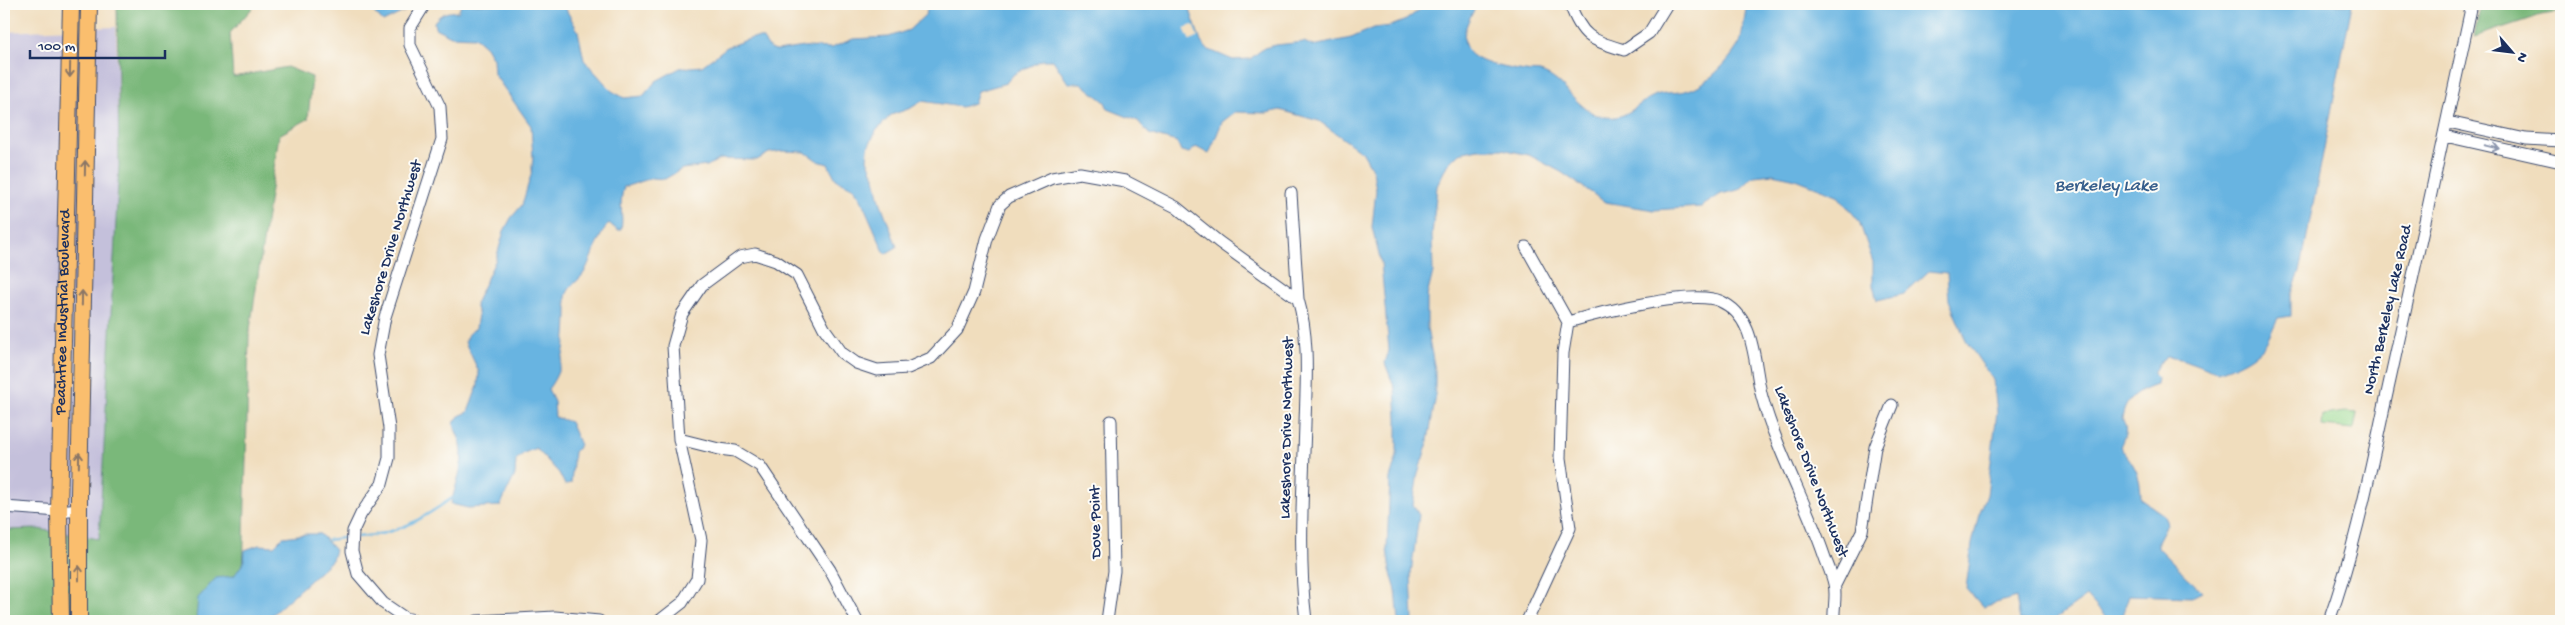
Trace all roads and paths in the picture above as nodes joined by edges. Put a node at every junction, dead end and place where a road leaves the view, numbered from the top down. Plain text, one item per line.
1 (71, 4) edge
2 (89, 4) edge
3 (425, 4) edge
4 (1570, 4) edge
5 (1667, 4) edge
6 (2472, 4) edge
7 (2448, 122) junction
8 (2445, 136) junction
9 (2528, 139) junction
10 (2561, 141) edge
11 (2526, 155) junction
12 (2561, 162) edge
13 (1291, 193) dead end
14 (1526, 247) dead end
15 (1298, 299) junction
16 (1568, 322) junction
17 (1892, 405) dead end
18 (1112, 421) dead end
19 (679, 439) junction
20 (4, 507) edge
21 (79, 509) junction
22 (59, 511) junction
23 (1835, 585) junction
24 (61, 621) edge
25 (79, 621) edge
26 (419, 621) edge
27 (477, 621) edge
28 (599, 621) edge
29 (659, 621) edge
30 (857, 621) edge
31 (1107, 621) edge
32 (1306, 621) edge
33 (1527, 621) edge
34 (1834, 621) edge
35 (2329, 621) edge

1 -> 22 highway, Peachtree Industrial Boulevard
21 -> 2 highway, Peachtree Industrial Boulevard
3 - 26 street, Lakeshore Drive Northwest
4 - 5 street
6 - 7 street, North Berkeley Lake Road
7 - 8 street, North Berkeley Lake Road
7 - 9 street
8 -> 11 street
8 - 35 street, North Berkeley Lake Road
9 - 10 street
9 - 11 street
11 - 12 street
13 - 15 street, Lakeshore Drive Northwest
14 - 16 street
15 - 19 street
15 - 32 street, Lakeshore Drive Northwest
16 - 23 street, Lakeshore Drive Northwest
16 - 33 street
17 - 23 street
18 - 31 street, Dove Point
19 - 29 street
19 - 30 street
20 - 22 street
21 - 22 street
25 -> 21 highway, Peachtree Industrial Boulevard
22 - 24 highway, Peachtree Industrial Boulevard
23 - 34 street, Lakeshore Drive Northwest
27 - 28 street

